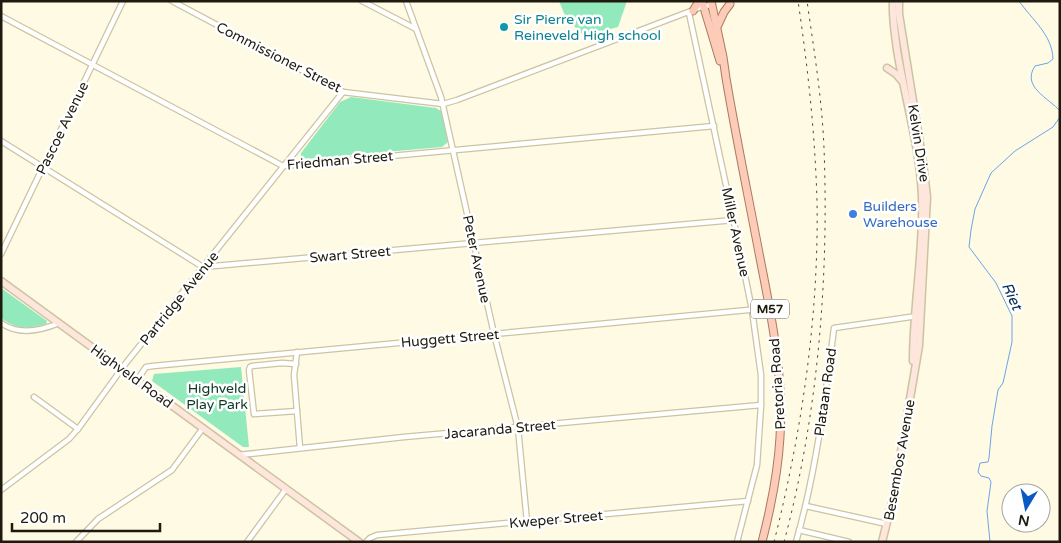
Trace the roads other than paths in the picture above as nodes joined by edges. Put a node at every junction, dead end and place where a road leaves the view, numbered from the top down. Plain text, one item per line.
1 (123, 1) edge
2 (172, 1) edge
3 (362, 1) edge
4 (406, 1) edge
5 (893, 1) edge
6 (899, 1) edge
7 (702, 3) edge
8 (711, 3) edge
9 (728, 3) edge
10 (691, 12) junction
11 (1, 16) edge
12 (717, 27) junction
13 (416, 29) junction
14 (92, 65) junction
15 (887, 68) dead end
16 (726, 78) junction
17 (902, 82) junction
18 (343, 92) junction
19 (442, 104) junction
20 (714, 126) junction
21 (1, 141) edge
22 (454, 150) junction
23 (283, 166) junction
24 (43, 167) junction
25 (734, 220) junction
26 (473, 243) junction
27 (1, 254) edge
28 (203, 267) junction
29 (1, 281) edge
30 (770, 308) junction
31 (752, 310) junction
32 (918, 316) junction
33 (1, 323) edge
34 (59, 323) junction
35 (494, 334) junction
36 (297, 352) junction
37 (296, 364) junction
38 (122, 369) junction
39 (913, 376) joint
40 (137, 380) junction
41 (34, 397) dead end
42 (761, 405) junction
43 (297, 411) junction
44 (203, 428) junction
45 (518, 428) junction
46 (78, 429) junction
47 (300, 448) junction
48 (239, 455) junction
49 (286, 489) junction
50 (1, 490) edge
51 (748, 502) junction
52 (806, 506) junction
53 (527, 522) junction
54 (887, 524) junction
55 (799, 530) junction
56 (76, 542) edge
57 (247, 542) edge
58 (359, 542) edge
59 (366, 542) edge
60 (737, 542) edge
61 (762, 542) edge
62 (796, 542) edge
63 (849, 542) edge
64 (882, 542) edge

1 - 14 street, Pascoe Avenue
2 - 18 street, Commissioner Street
3 - 13 street
4 - 13 street, Peter Avenue
5 - 17 street, Kelvin Drive
6 - 32 street, Kelvin Drive
7 - 8 street
7 - 10 main road
7 - 16 main road, Pretoria Road / M57
8 - 12 main road, Pretoria Road / M57
9 - 12 main road
10 - 19 street, Commissioner Street
10 - 20 street, Miller Avenue / M57
11 - 14 street, Friedman Street
12 - 16 main road, Pretoria Road / M57
13 - 19 street, Peter Avenue
14 - 23 street, Friedman Street
14 - 24 street, Pascoe Avenue
15 - 17 street
16 - 30 main road, Pretoria Road / M57
17 - 32 street, Kelvin Drive
18 - 19 street, Commissioner Street
18 - 23 street, Partridge Avenue
19 - 22 street, Peter Avenue
20 - 22 street, Friedman Street
20 - 25 street, Miller Avenue / M57
21 - 24 street
22 - 23 street, Friedman Street
22 - 26 street, Peter Avenue
23 - 28 street, Partridge Avenue
24 - 27 street, Pascoe Avenue
24 - 28 street
25 - 26 street, Swart Street
25 - 31 street, Miller Avenue / M57
26 - 28 street, Swart Street
26 - 35 street, Peter Avenue
28 - 38 street, Partridge Avenue
29 - 34 street, Highveld Road
30 - 31 street, Huggett Street
30 - 61 main road, Pretoria Road / M57
31 - 35 street, Huggett Street
31 - 42 street, Miller Avenue / M57
32 - 39 street, Kelvin Drive
32 - 52 street, Plataan Road
33 - 34 street
34 - 38 street, Highveld Road
35 - 36 street, Huggett Street
35 - 45 street, Peter Avenue
36 - 37 street
36 - 40 street, Huggett Street
37 - 43 street
37 - 43 street
38 - 40 street, Highveld Road
38 - 46 street, Partridge Avenue
39 - 54 street, Besembos Avenue
40 - 44 street, Highveld Road
41 - 46 street
42 - 45 street, Jacaranda Street
42 - 51 street, Miller Avenue / M57
43 - 47 street
44 - 48 street, Highveld Road
44 - 56 street
45 - 47 street, Jacaranda Street
45 - 53 street, Peter Avenue
46 - 50 street, Partridge Avenue
47 - 48 street, Jacaranda Street
48 - 49 street, Highveld Road
49 - 57 street
49 - 58 street, Highveld Road
51 - 53 street, Kweper Street
51 - 60 street, Miller Avenue / M57
52 - 54 street
52 - 55 street, Plataan Road
53 - 59 street, Kweper Street
54 - 64 street, Besembos Avenue
55 - 62 street, Plataan Road
55 - 63 street

